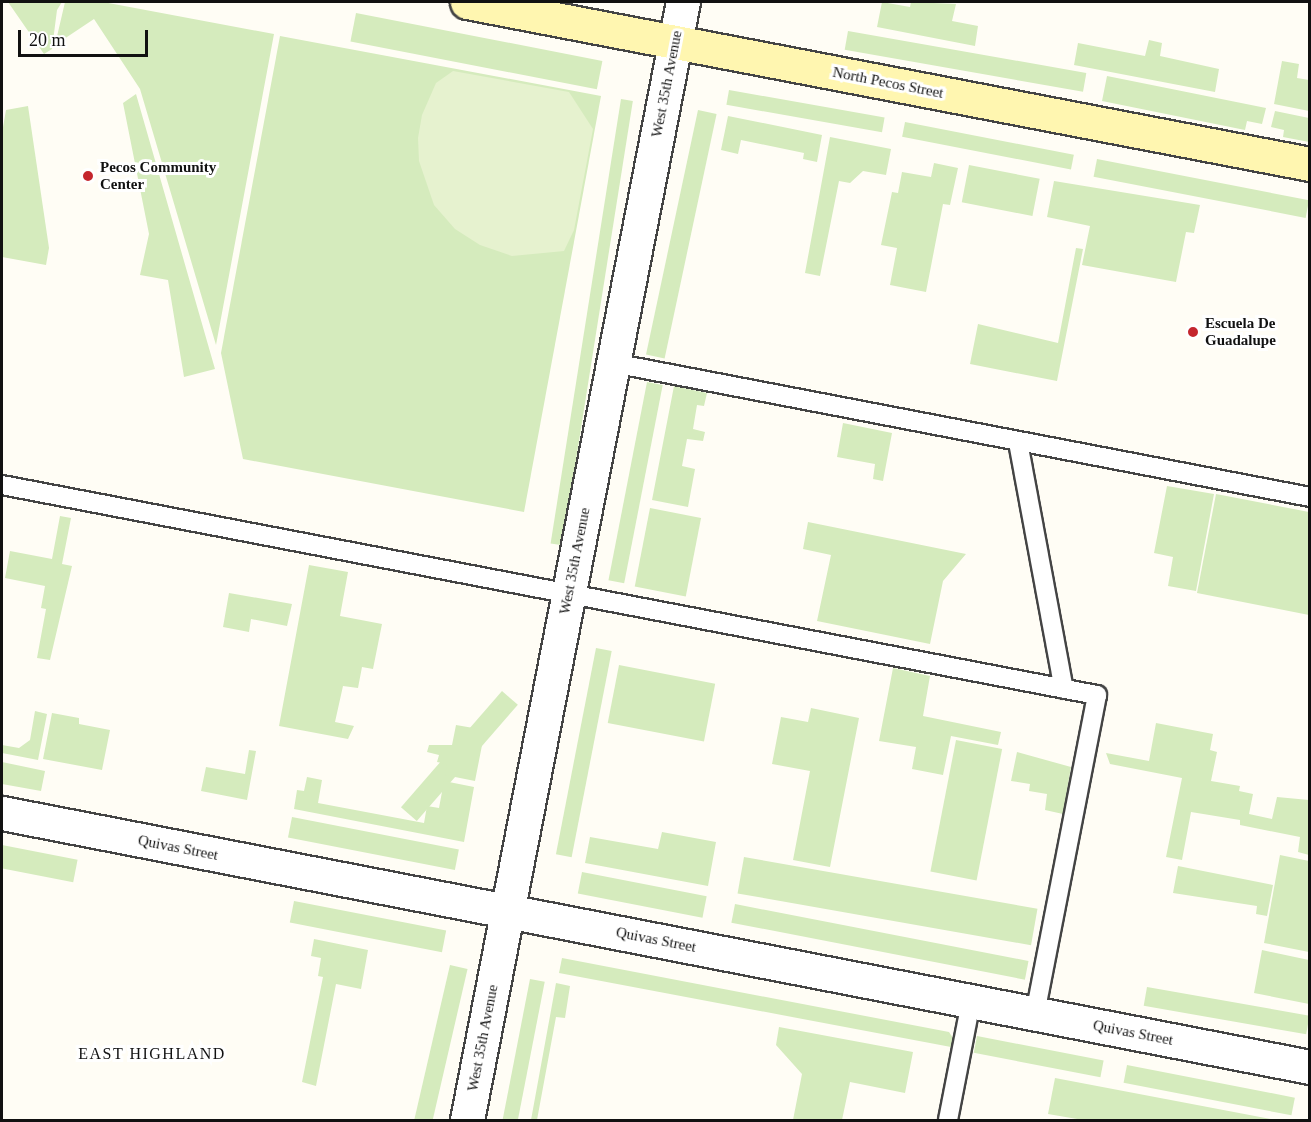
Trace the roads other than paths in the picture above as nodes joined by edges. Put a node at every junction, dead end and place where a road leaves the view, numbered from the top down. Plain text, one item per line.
1 (467, 2) edge
2 (683, 2) edge
3 (675, 42) junction
4 (1310, 164) edge
5 (614, 363) junction
6 (1018, 442) junction
7 (2, 484) edge
8 (1310, 497) edge
9 (569, 594) junction
10 (1064, 689) junction
11 (2, 813) edge
12 (508, 912) junction
13 (970, 1002) junction
14 (1035, 1014) junction
15 (1310, 1067) edge
16 (467, 1120) edge
17 (948, 1120) edge

1 - 3 street, North Pecos Street
2 - 3 street, West 35th Avenue
3 - 4 street, North Pecos Street
3 - 5 street, West 35th Avenue
5 - 6 lane
5 - 9 street, West 35th Avenue
6 - 8 lane
6 - 10 lane
7 - 9 lane
9 - 10 lane
9 - 12 street, West 35th Avenue
10 - 14 lane
11 - 12 street, Quivas Street
12 - 13 street, Quivas Street
12 - 16 street, West 35th Avenue
13 - 14 street, Quivas Street
13 - 17 lane
14 - 15 street, Quivas Street

